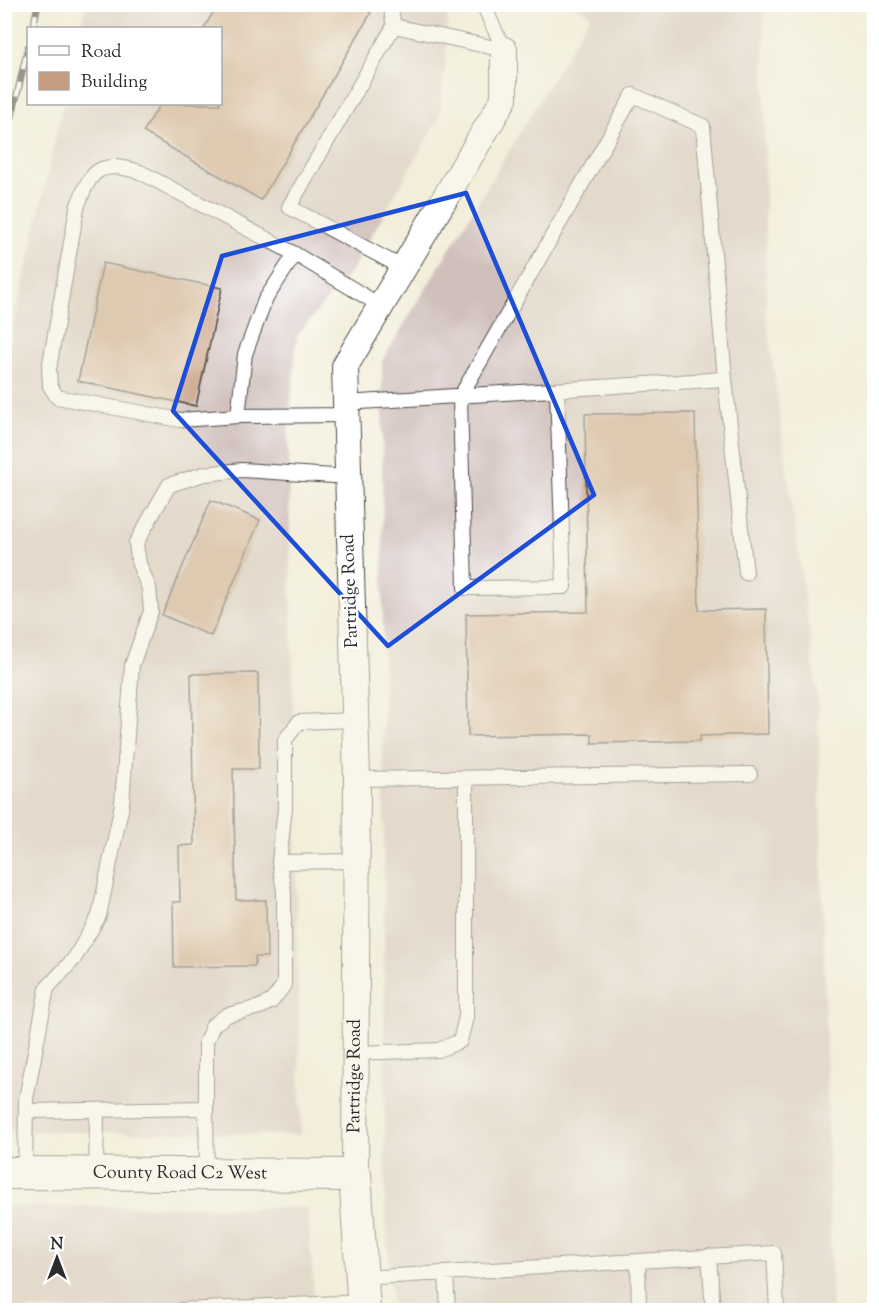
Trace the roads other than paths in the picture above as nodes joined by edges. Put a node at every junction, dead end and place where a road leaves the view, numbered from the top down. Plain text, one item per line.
1 (390, 4) edge
2 (483, 4) edge
3 (394, 26) junction
4 (504, 50) junction
5 (296, 254) junction
6 (403, 268) junction
7 (381, 306) junction
8 (725, 379) junction
9 (556, 390) junction
10 (460, 397) junction
11 (346, 409) junction
12 (238, 416) junction
13 (348, 477) junction
14 (746, 573) dead end
15 (355, 720) junction
16 (750, 774) dead end
17 (465, 778) junction
18 (357, 779) junction
19 (357, 861) junction
20 (279, 862) junction
21 (356, 1053) junction
22 (206, 1108) junction
23 (97, 1110) junction
24 (26, 1111) junction
25 (15, 1173) edge
26 (96, 1174) junction
27 (207, 1174) junction
28 (355, 1175) junction
29 (709, 1256) junction
30 (638, 1262) junction
31 (446, 1273) junction
32 (363, 1297) edge
33 (249, 1309) edge
34 (182, 1311) edge
35 (448, 1311) edge
36 (639, 1311) edge
37 (713, 1311) edge
38 (777, 1311) edge

1 - 3 lane
2 - 4 lane
3 - 4 lane
3 - 6 lane
4 - 6 street, Partridge Road
5 - 7 lane
5 - 12 lane
5 - 12 lane
6 - 7 street, Partridge Road
7 - 11 street, Partridge Road
8 - 9 lane
8 - 10 lane
8 - 14 lane
9 - 10 lane
9 - 10 lane
10 - 11 lane
11 - 12 lane
11 - 13 street, Partridge Road
13 - 15 street, Partridge Road
13 - 24 lane
15 - 18 street, Partridge Road
15 - 20 lane
16 - 17 lane
17 - 18 lane
17 - 21 lane
18 - 19 street, Partridge Road
19 - 20 lane
19 - 21 street, Partridge Road
20 - 22 lane
21 - 28 street, Partridge Road
22 - 23 lane
22 - 27 lane
23 - 24 lane
23 - 26 lane
24 - 25 lane
25 - 26 street, County Road C2 West
26 - 27 street, County Road C2 West
27 - 28 street, County Road C2 West
28 - 32 street
29 - 30 lane
29 - 37 lane
29 - 38 lane
30 - 31 lane
30 - 36 lane
31 - 32 lane
31 - 35 lane
32 - 33 lane
33 - 34 lane

